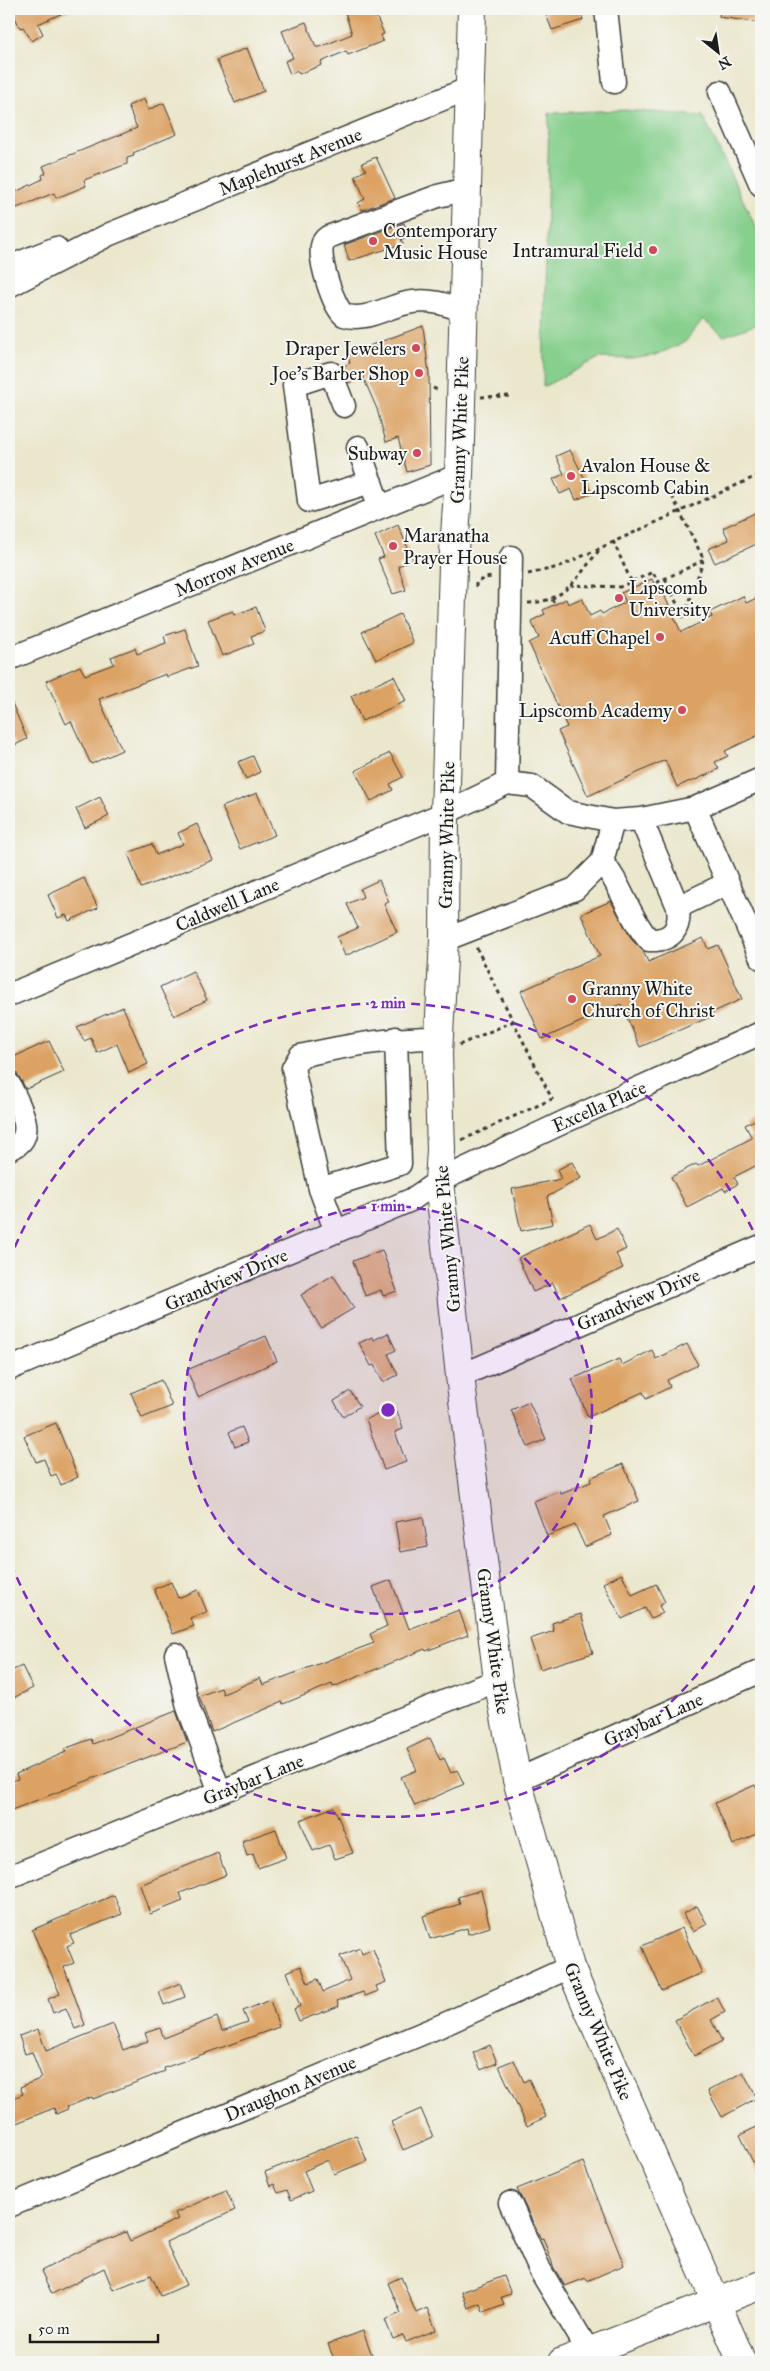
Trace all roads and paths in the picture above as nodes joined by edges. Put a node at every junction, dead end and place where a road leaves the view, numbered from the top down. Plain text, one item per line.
1 (472, 9) edge
2 (606, 9) edge
3 (614, 82) dead end
4 (470, 88) junction
5 (720, 92) dead end
6 (761, 185) edge
7 (467, 189) junction
8 (110, 234) junction
9 (9, 267) edge
10 (9, 286) edge
11 (464, 310) junction
12 (344, 406) dead end
13 (358, 447) dead end
14 (761, 474) edge
15 (459, 475) junction
16 (371, 482) junction
17 (673, 498) dead end
18 (380, 507) junction
19 (680, 512) junction
20 (613, 542) junction
21 (603, 546) junction
22 (704, 560) junction
23 (510, 566) junction
24 (665, 578) junction
25 (631, 581) junction
26 (570, 585) junction
27 (475, 593) dead end
28 (552, 600) junction
29 (509, 603) junction
30 (554, 605) dead end
31 (9, 659) edge
32 (761, 779) edge
33 (507, 783) junction
34 (695, 808) junction
35 (446, 813) junction
36 (641, 819) junction
37 (613, 821) junction
38 (602, 862) junction
39 (728, 884) junction
40 (678, 907) junction
41 (456, 935) junction
42 (761, 958) edge
43 (9, 995) edge
44 (514, 1021) junction
45 (761, 1033) edge
46 (396, 1038) junction
47 (439, 1046) junction
48 (9, 1084) edge
49 (9, 1149) edge
50 (441, 1150) junction
51 (439, 1181) junction
52 (320, 1188) junction
53 (336, 1232) junction
54 (761, 1246) edge
55 (9, 1369) edge
56 (460, 1376) junction
57 (176, 1654) dead end
58 (761, 1671) edge
59 (498, 1680) junction
60 (517, 1780) junction
61 (220, 1792) junction
62 (9, 1877) edge
63 (570, 1967) junction
64 (510, 2203) dead end
65 (9, 2206) edge
66 (761, 2284) edge
67 (717, 2302) junction
68 (589, 2352) junction
69 (562, 2362) edge
70 (742, 2362) edge

1 - 4 main road, Granny White Pike
2 - 3 street
4 - 7 main road, Granny White Pike
4 - 8 street, Maplehurst Avenue
5 - 6 street
7 - 11 main road, Granny White Pike
7 - 11 street
8 - 9 street, Maplehurst Avenue
8 - 10 street, Maplehurst Avenue
11 - 15 main road, Granny White Pike
12 - 16 street
13 - 16 street
14 - 19 path
15 - 18 street, Morrow Avenue
15 - 35 main road, Granny White Pike
16 - 18 street
17 - 19 path
18 - 31 street, Morrow Avenue
19 - 20 path
19 - 22 path
20 - 21 path
20 - 25 path
21 - 23 path
21 - 26 path
22 - 24 path
22 - 24 path
23 - 27 path
23 - 29 street
24 - 25 path
25 - 26 path
26 - 28 path
28 - 29 path
28 - 30 path
29 - 33 street
32 - 34 street
33 - 35 street, Caldwell Lane
33 - 37 street
34 - 36 street
34 - 39 street
35 - 41 main road, Granny White Pike
35 - 43 street, Caldwell Lane
36 - 37 street
36 - 40 street
37 - 38 street
38 - 40 street
38 - 41 street
39 - 40 street
39 - 42 street
41 - 44 path
41 - 47 main road, Granny White Pike
44 - 47 path
44 - 50 path
45 - 51 street, Excella Place
46 - 47 street
46 - 52 street
46 - 52 street
47 - 50 main road, Granny White Pike
48 - 49 street
50 - 51 main road, Granny White Pike
51 - 53 street, Grandview Drive
51 - 56 main road, Granny White Pike
52 - 53 street
53 - 55 street, Grandview Drive
54 - 56 street, Grandview Drive
56 - 59 main road, Granny White Pike
57 - 61 street
58 - 60 street, Graybar Lane
59 - 60 main road, Granny White Pike
59 - 61 street, Graybar Lane
60 - 63 main road, Granny White Pike
61 - 62 street, Graybar Lane
63 - 65 street, Draughon Avenue
63 - 67 main road, Granny White Pike
64 - 68 street
66 - 67 main road
67 - 68 main road
67 - 70 main road, Granny White Pike
68 - 69 main road

